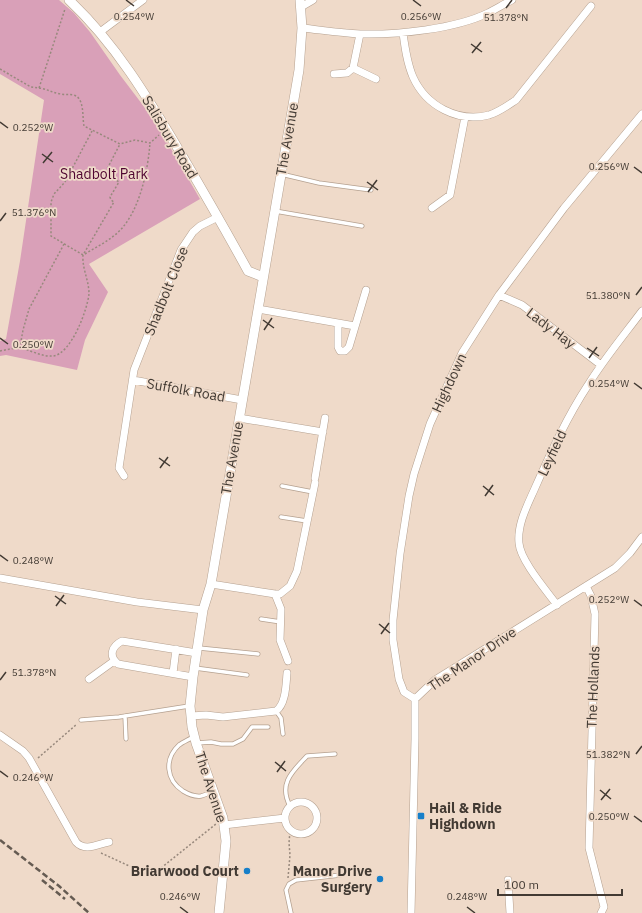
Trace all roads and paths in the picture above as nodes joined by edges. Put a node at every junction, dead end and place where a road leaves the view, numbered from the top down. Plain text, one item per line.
1 (143, 0) edge
2 (313, 0) edge
3 (512, 0) edge
4 (67, 4) edge
5 (300, 4) edge
6 (592, 6) dead end
7 (302, 28) junction
8 (100, 32) junction
9 (404, 33) junction
10 (360, 34) junction
11 (354, 68) junction
12 (0, 69) edge
13 (334, 74) dead end
14 (376, 79) dead end
15 (39, 88) junction
16 (642, 114) edge
17 (466, 117) junction
18 (166, 129) junction
19 (92, 130) junction
20 (120, 144) junction
21 (150, 144) junction
22 (280, 174) junction
23 (370, 190) dead end
24 (432, 208) dead end
25 (275, 210) junction
26 (218, 216) junction
27 (362, 226) dead end
28 (64, 244) junction
29 (83, 255) junction
30 (263, 277) junction
31 (366, 290) dead end
32 (499, 295) junction
33 (258, 309) junction
34 (642, 311) edge
35 (338, 323) junction
36 (355, 326) junction
37 (20, 347) junction
38 (0, 351) edge
39 (601, 365) junction
40 (133, 380) junction
41 (242, 400) junction
42 (239, 418) junction
43 (325, 418) dead end
44 (323, 432) junction
45 (124, 476) dead end
46 (282, 486) dead end
47 (313, 492) junction
48 (281, 517) dead end
49 (308, 521) junction
50 (642, 537) edge
51 (0, 578) edge
52 (211, 584) junction
53 (586, 586) junction
54 (275, 594) junction
55 (556, 605) junction
56 (203, 610) junction
57 (261, 619) dead end
58 (281, 622) junction
59 (176, 649) junction
60 (197, 650) junction
61 (258, 654) dead end
62 (114, 661) junction
63 (288, 661) dead end
64 (194, 672) junction
65 (173, 673) junction
66 (288, 673) dead end
67 (247, 675) dead end
68 (89, 679) dead end
69 (415, 700) junction
70 (190, 706) junction
71 (276, 711) junction
72 (125, 716) junction
73 (191, 716) junction
74 (81, 720) joint
75 (268, 727) dead end
76 (283, 734) dead end
77 (0, 735) edge
78 (126, 739) dead end
79 (195, 740) junction
80 (335, 754) dead end
81 (32, 764) junction
82 (214, 792) junction
83 (290, 806) junction
84 (284, 818) junction
85 (224, 821) junction
86 (290, 831) junction
87 (110, 842) dead end
88 (98, 844) junction
89 (341, 875) dead end
90 (508, 880) dead end
91 (289, 884) junction
92 (217, 912) edge
93 (291, 913) edge
94 (411, 913) edge
95 (510, 913) edge
96 (601, 913) edge

1 - 8 street
2 - 5 street
3 - 9 street
4 - 8 street, Salisbury Road
4 - 15 path
5 - 7 street, The Avenue
6 - 17 street
7 - 10 street
7 - 22 street, The Avenue
8 - 18 street, Salisbury Road
9 - 10 street
9 - 17 street
10 - 11 street
11 - 13 street
11 - 14 street
12 - 15 path
15 - 19 path
16 - 32 street, Highdown
17 - 24 street
18 - 21 path
18 - 26 street, Salisbury Road
19 - 20 path
19 - 28 path
20 - 21 path
20 - 29 path
21 - 29 path
22 - 23 lane
22 - 25 street, The Avenue
25 - 27 lane
25 - 30 street, The Avenue
26 - 30 street, Salisbury Road
26 - 40 street, Shadbolt Close
28 - 29 path
28 - 37 path
29 - 37 path
30 - 33 street, The Avenue
31 - 36 street
32 - 39 street, Lady Hay
32 - 69 street, Highdown
33 - 35 street
33 - 41 street, The Avenue
34 - 39 street, Leyfield
35 - 36 street
35 - 36 street
37 - 38 path
39 - 55 street, Leyfield
40 - 41 street, Suffolk Road
40 - 45 street, Suffolk Road
41 - 42 street, The Avenue
42 - 44 street
42 - 52 street, The Avenue
43 - 44 street
44 - 47 street
46 - 47 lane
47 - 49 street
48 - 49 lane
49 - 54 street
50 - 53 street, The Manor Drive
51 - 56 street
52 - 54 street
52 - 56 street, The Avenue
53 - 55 street, The Manor Drive
53 - 96 street, The Hollands
54 - 58 street
55 - 69 street, The Manor Drive
56 - 60 street, The Avenue
57 - 58 lane
58 - 63 street
59 - 60 street
59 - 62 street
59 - 65 street
60 - 61 lane
60 - 64 street, The Avenue
62 - 65 street
62 - 68 street
64 - 65 street
64 - 67 lane
64 - 70 street, The Avenue
66 - 71 street
69 - 94 street, The Manor Drive
70 - 72 lane
70 - 73 street, The Avenue
71 - 73 street
71 - 76 lane
72 - 74 lane
72 - 78 lane
73 - 79 street, The Avenue
74 - 81 path
75 - 79 lane
77 - 81 street
79 - 82 street, The Avenue
79 - 82 lane
80 - 83 lane
81 - 88 street
82 - 85 street, The Avenue
83 - 84 street
83 - 86 street
84 - 85 street
84 - 86 street
85 - 88 path
85 - 92 street, The Avenue
86 - 91 path
87 - 88 street
89 - 91 lane
90 - 95 street
91 - 93 lane

